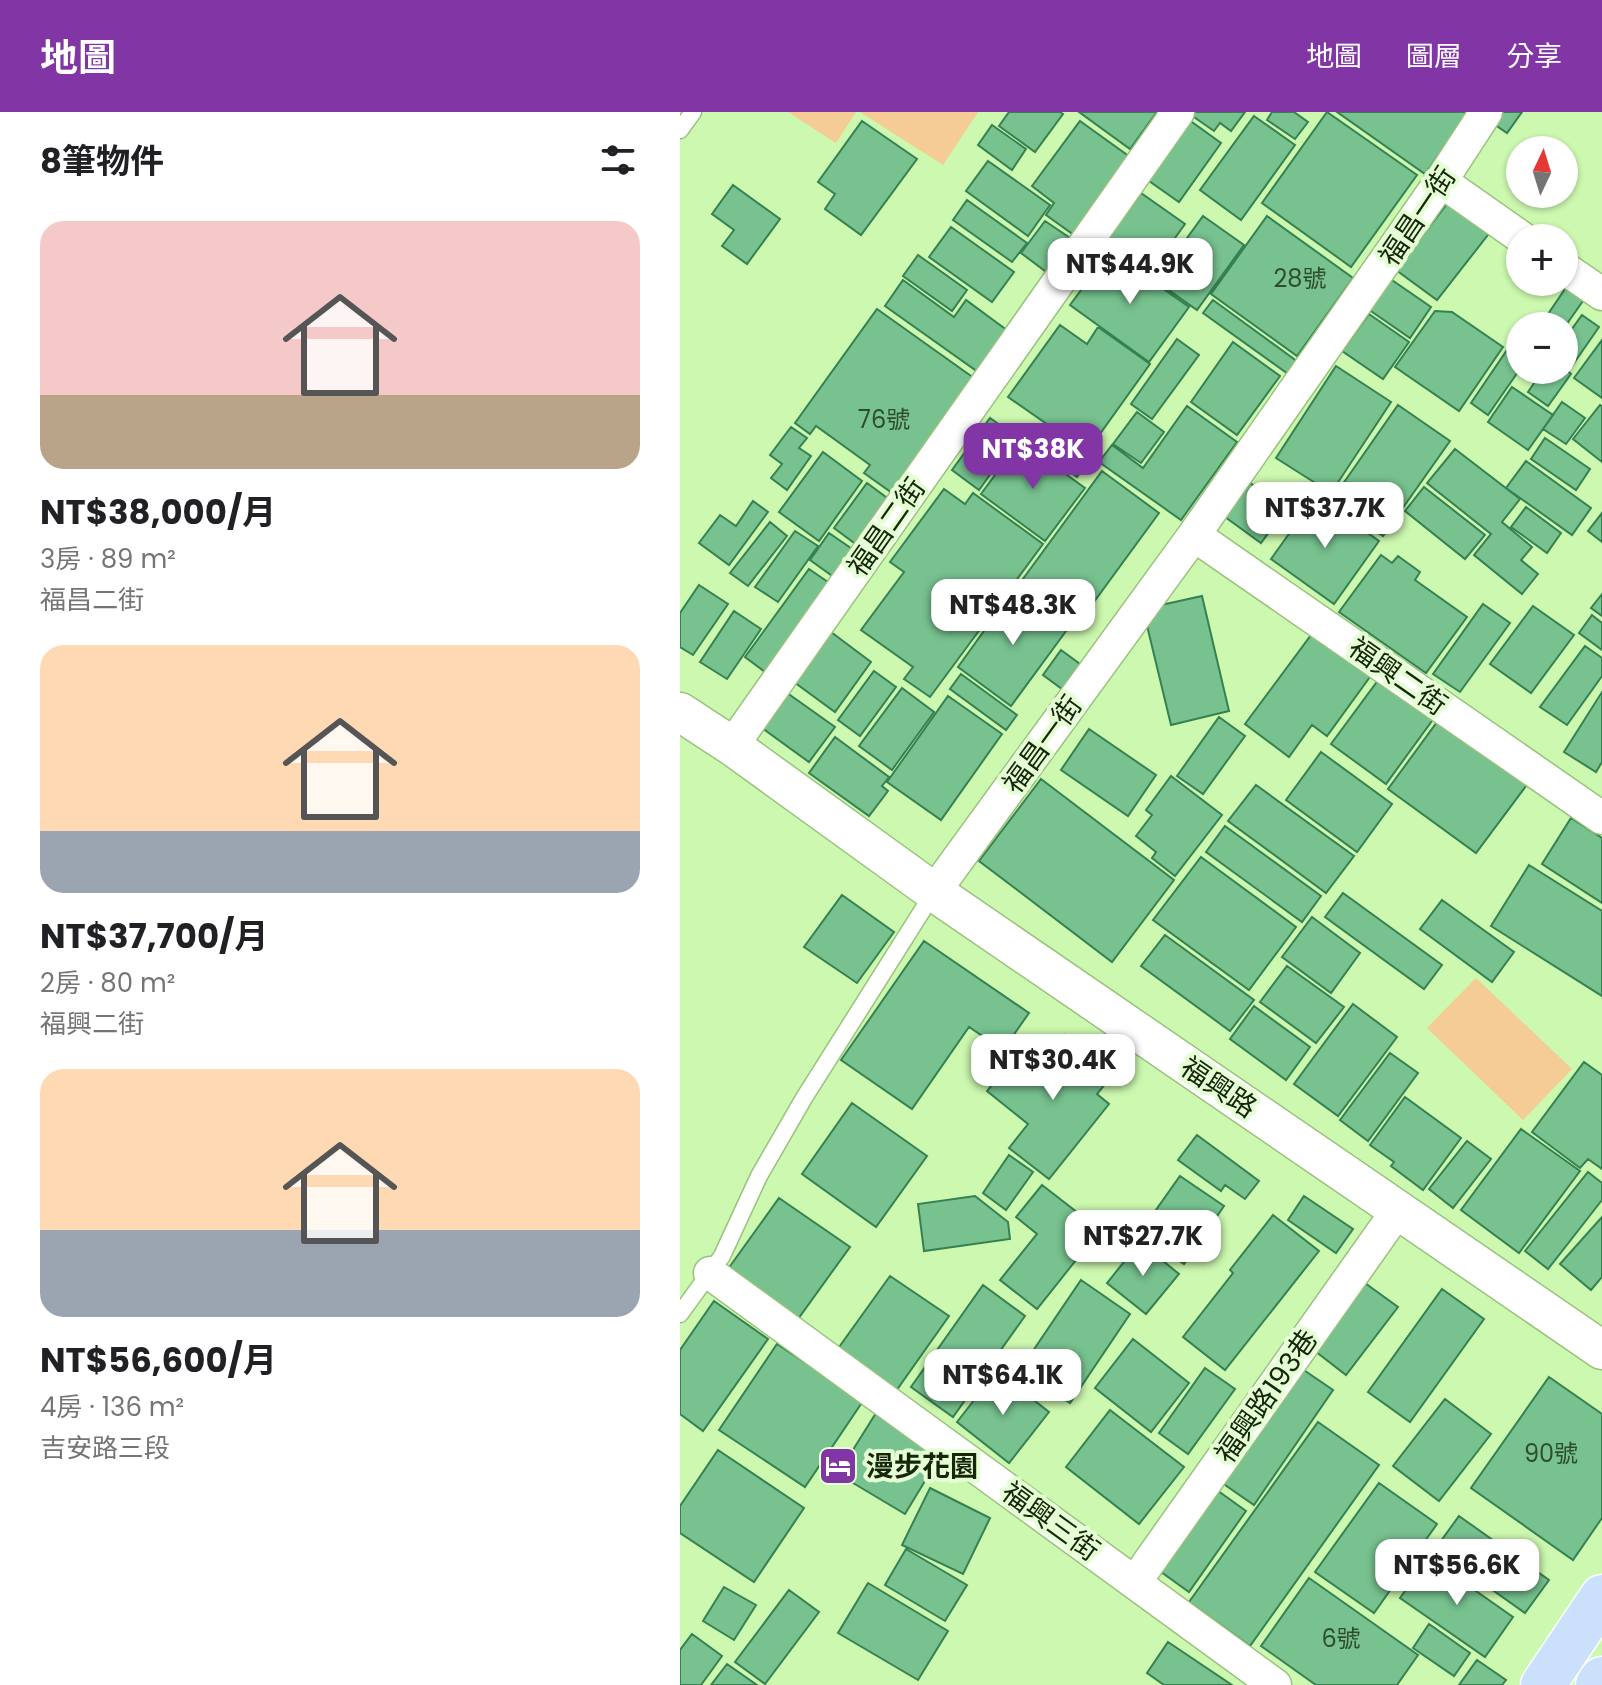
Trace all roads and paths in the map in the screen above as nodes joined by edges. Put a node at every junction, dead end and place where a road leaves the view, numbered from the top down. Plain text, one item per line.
1 (693, 112) edge
2 (1178, 112) edge
3 (1486, 112) edge
4 (680, 130) edge
5 (1441, 181) junction
6 (1506, 227) edge
7 (1578, 278) edge
8 (1602, 294) edge
9 (1194, 535) junction
10 (680, 712) edge
11 (732, 746) junction
12 (1602, 818) edge
13 (934, 892) junction
14 (1398, 1210) junction
15 (710, 1273) junction
16 (680, 1314) edge
17 (1602, 1350) edge
18 (1135, 1582) junction
19 (1602, 1597) edge
20 (1602, 1679) edge
21 (1275, 1685) edge
22 (1543, 1685) edge
23 (1598, 1685) edge

1 - 4 lane
2 - 11 street, 福昌二街
3 - 5 street, 福昌一街
5 - 6 street
5 - 9 street, 福昌一街
7 - 8 street
9 - 12 street, 福興二街
9 - 13 street, 福昌一街
10 - 11 street, 福興路
11 - 13 street, 福興路
13 - 14 street, 福興路
13 - 15 lane, 福昌一街
14 - 17 street, 福興路
14 - 18 street, 福興路193巷
15 - 16 lane, 福昌一街
15 - 18 street, 福興三街
18 - 21 street, 福興三街
19 - 22 main road
20 - 23 main road

